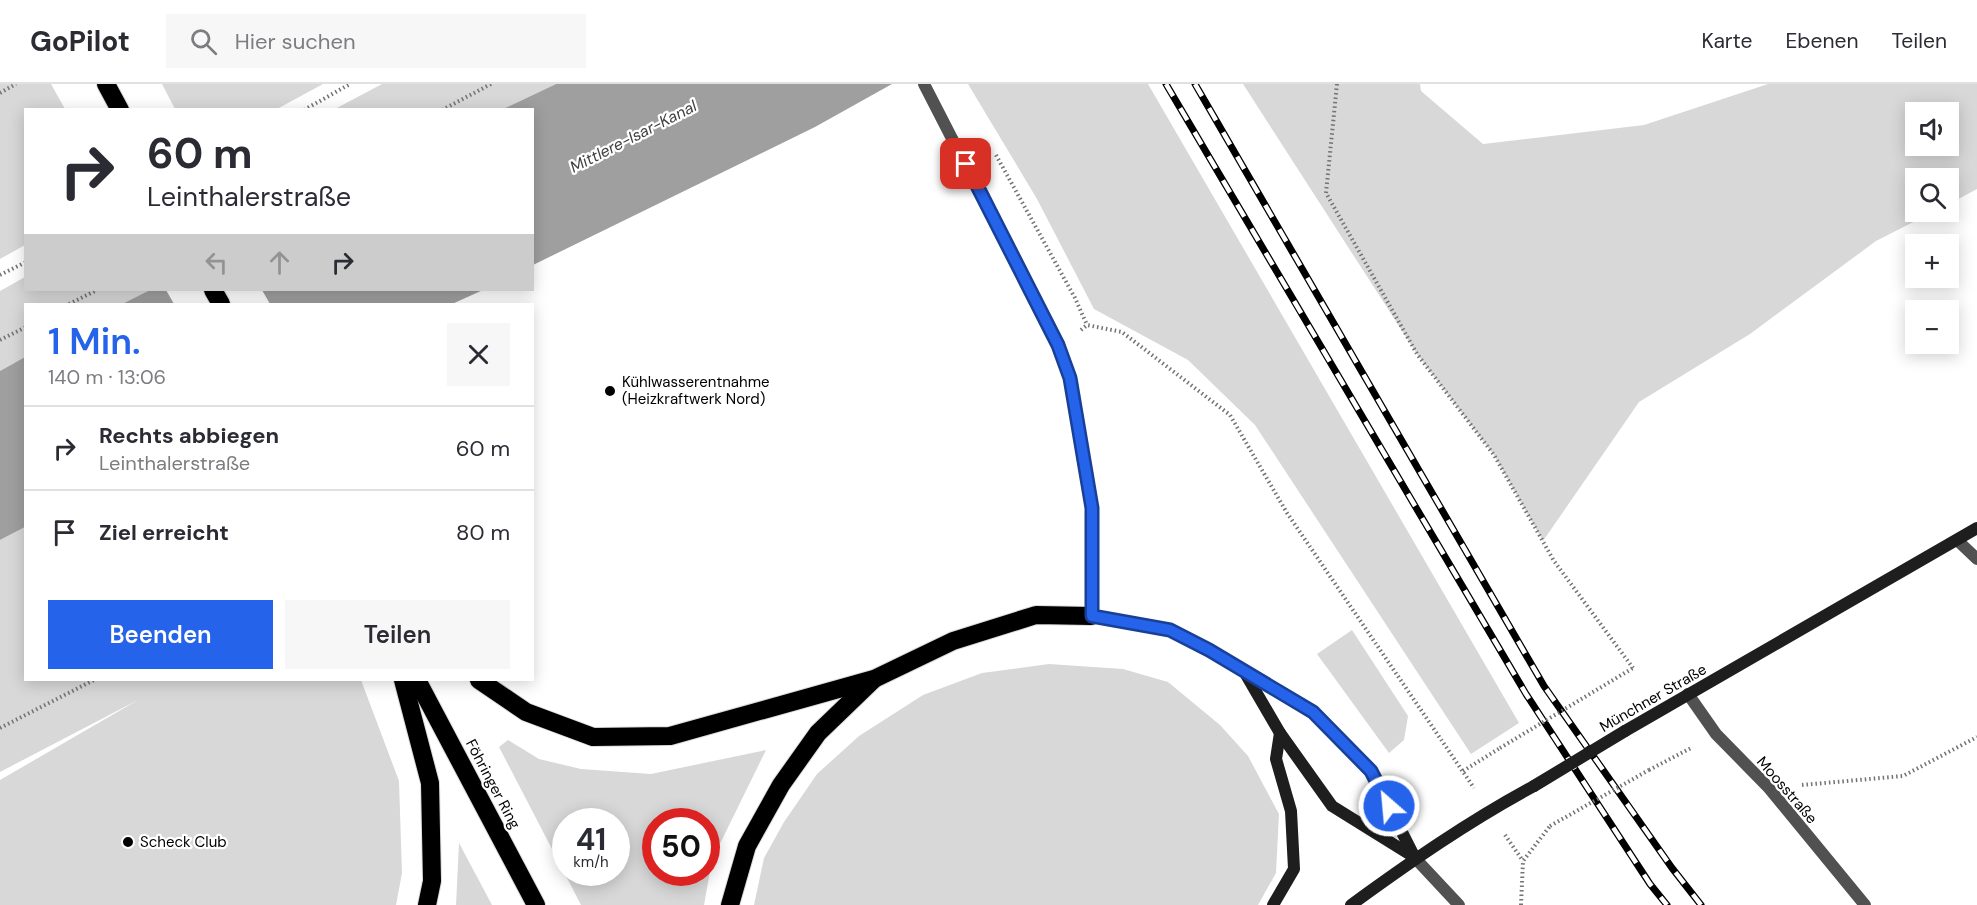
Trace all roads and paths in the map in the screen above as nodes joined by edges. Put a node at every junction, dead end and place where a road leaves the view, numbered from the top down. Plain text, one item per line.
1 (16, 84) edge
2 (106, 84) edge
3 (350, 84) edge
4 (490, 84) edge
5 (924, 84) edge
6 (1337, 84) edge
7 (0, 93) edge
8 (119, 108) edge
9 (308, 108) edge
10 (446, 108) edge
11 (994, 152) dead end
12 (24, 262) edge
13 (0, 275) edge
14 (95, 291) edge
15 (71, 303) edge
16 (1087, 326) junction
17 (24, 328) edge
18 (0, 340) edge
19 (1058, 345) junction
20 (1977, 528) edge
21 (1956, 540) junction
22 (1977, 559) edge
23 (1092, 616) junction
24 (1245, 673) junction
25 (874, 679) junction
26 (92, 681) edge
27 (403, 681) edge
28 (418, 681) edge
29 (480, 681) edge
30 (1688, 694) junction
31 (0, 728) edge
32 (1280, 733) junction
33 (1716, 734) junction
34 (1977, 737) edge
35 (1463, 771) junction
36 (1768, 788) junction
37 (1489, 810) junction
38 (1415, 858) junction
39 (426, 905) edge
40 (536, 905) edge
41 (730, 905) edge
42 (1273, 905) edge
43 (1351, 905) edge
44 (1459, 905) edge
45 (1521, 905) edge
46 (1865, 905) edge

1 - 7 path
2 - 8 highway
3 - 9 path
4 - 10 path
5 - 19 street
6 - 35 path, bridge
11 - 16 path
12 - 13 path
14 - 15 path
16 - 19 path
16 - 35 path
17 - 18 path
19 - 23 street
20 - 21 main road, Münchner Straße
21 - 22 street
21 - 30 main road, Münchner Straße
23 - 24 main road
23 - 25 highway
24 - 32 main road
24 - 38 main road
25 - 29 highway
25 - 41 highway
26 - 31 path
27 - 39 highway
28 - 40 highway, Föhringer Ring
30 - 33 street, Moosstraße
30 - 37 main road, Münchner Straße, bridge
32 - 38 main road
32 - 42 main road
33 - 36 street, Moosstraße
33 - 45 path, bridge
34 - 36 path
35 - 37 path
36 - 46 street, Moosstraße
37 - 38 main road, Münchner Straße
38 - 43 main road, Münchner Straße
38 - 44 street

